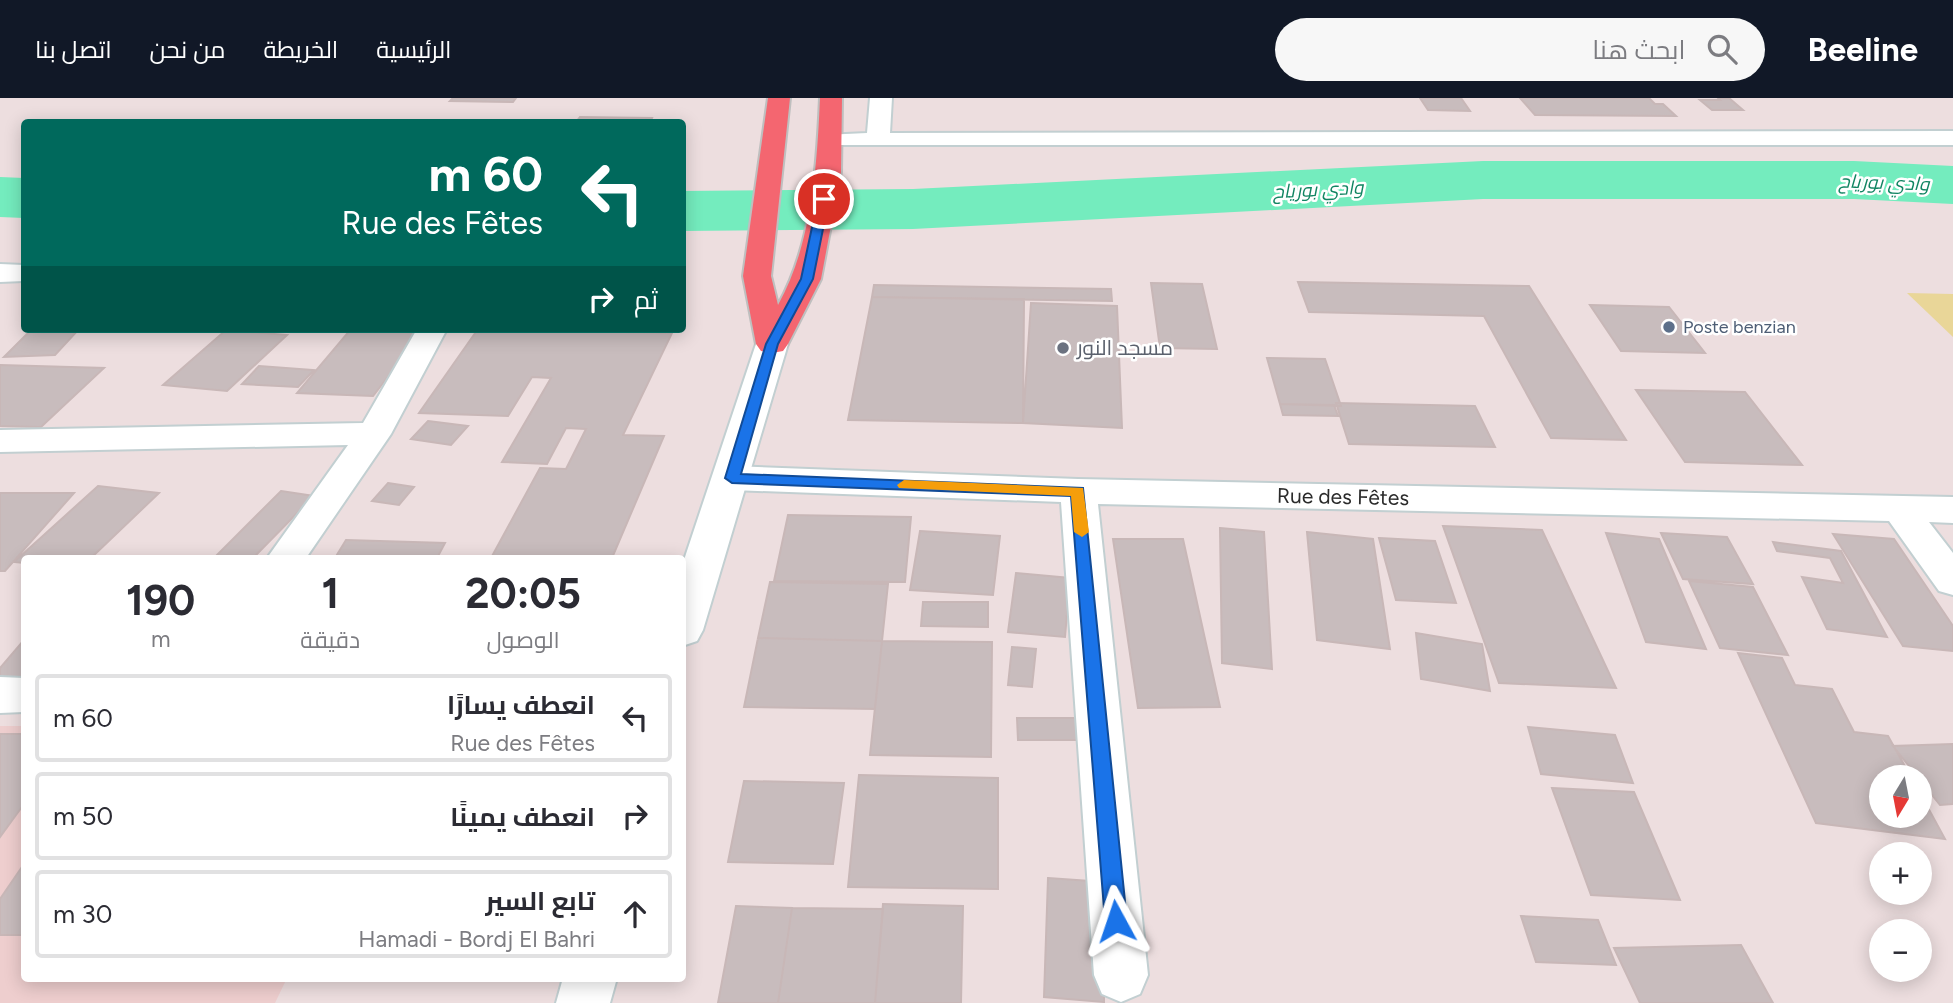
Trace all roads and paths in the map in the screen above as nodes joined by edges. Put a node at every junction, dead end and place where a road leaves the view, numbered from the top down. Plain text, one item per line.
1 (779, 98) edge
2 (831, 98) edge
3 (881, 98) edge
4 (1953, 138) edge
5 (832, 140) junction
6 (878, 140) junction
7 (0, 272) edge
8 (21, 273) edge
9 (430, 333) edge
10 (772, 344) junction
11 (374, 434) junction
12 (0, 441) edge
13 (732, 478) junction
14 (1078, 491) junction
15 (1953, 510) edge
16 (1901, 511) junction
17 (288, 555) edge
18 (1953, 581) edge
19 (686, 618) edge
20 (0, 695) edge
21 (21, 695) edge
22 (1121, 975) dead end
23 (589, 982) edge
24 (583, 1003) edge

1 - 10 highway
2 - 5 highway
3 - 6 street
4 - 6 street
5 - 6 street
5 - 10 highway
7 - 8 street
9 - 11 street
10 - 13 street
11 - 12 street
11 - 17 street
13 - 14 street, Rue des Fêtes
13 - 19 street
14 - 16 street, Rue des Fêtes
14 - 22 street
15 - 16 street, Rue des Fêtes
16 - 18 street
20 - 21 street
23 - 24 street

